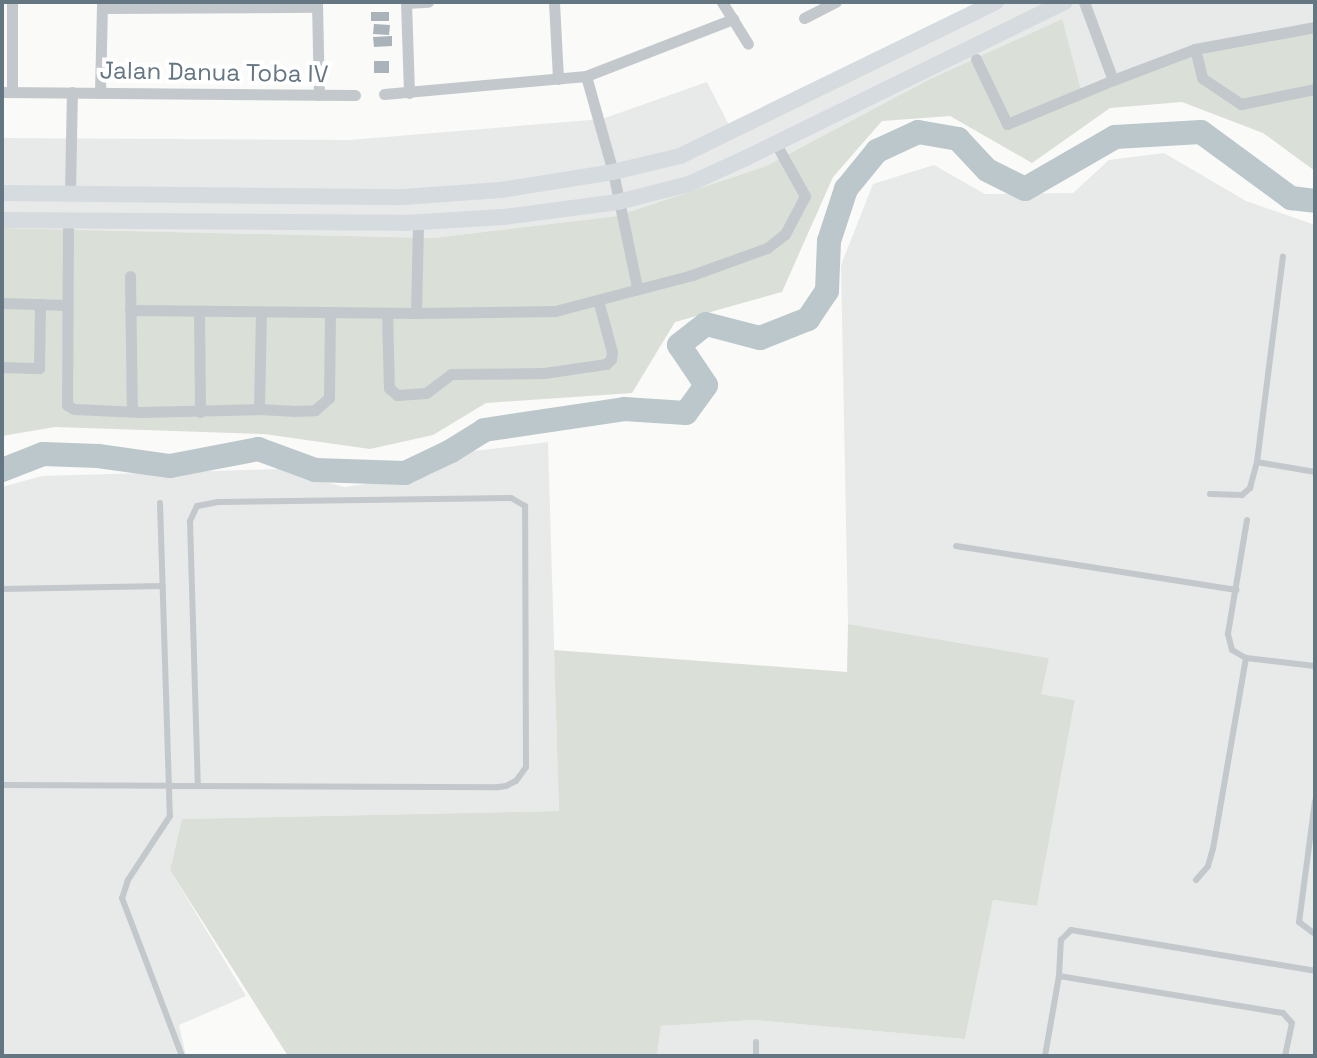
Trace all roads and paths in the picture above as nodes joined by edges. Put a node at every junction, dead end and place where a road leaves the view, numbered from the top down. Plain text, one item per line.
1 (428, 2) edge
2 (554, 2) edge
3 (722, 2) edge
4 (996, 2) edge
5 (1065, 2) edge
6 (1084, 2) edge
7 (406, 3) edge
8 (9, 4) edge
9 (829, 4) edge
10 (102, 5) edge
11 (317, 5) edge
12 (804, 18) dead end
13 (733, 19) junction
14 (1315, 27) edge
15 (748, 44) dead end
16 (1195, 49) junction
17 (976, 59) dead end
18 (586, 76) junction
19 (558, 79) junction
20 (1113, 80) junction
21 (1315, 89) edge
22 (7, 92) edge
23 (72, 92) junction
24 (100, 93) junction
25 (409, 93) junction
26 (384, 94) dead end
27 (319, 95) junction
28 (355, 95) dead end
29 (776, 144) junction
30 (613, 176) junction
31 (2, 193) edge
32 (44, 193) junction
33 (70, 193) junction
34 (617, 197) junction
35 (2, 220) edge
36 (43, 220) junction
37 (68, 222) junction
38 (418, 222) junction
39 (1283, 257) dead end
40 (130, 276) dead end
41 (637, 287) junction
42 (598, 300) junction
43 (2, 303) edge
44 (40, 304) junction
45 (67, 305) junction
46 (130, 310) junction
47 (199, 311) junction
48 (261, 312) junction
49 (330, 312) junction
50 (387, 313) junction
51 (416, 313) junction
52 (2, 367) edge
53 (259, 409) junction
54 (132, 411) junction
55 (200, 412) junction
56 (1257, 462) junction
57 (1315, 472) edge
58 (1210, 494) dead end
59 (160, 503) dead end
60 (1247, 520) dead end
61 (956, 546) dead end
62 (163, 586) junction
63 (2, 589) edge
64 (1237, 590) junction
65 (1246, 658) junction
66 (1315, 666) edge
67 (2, 785) edge
68 (169, 786) junction
69 (198, 786) junction
70 (1315, 801) edge
71 (1196, 880) dead end
72 (1315, 934) edge
73 (1315, 971) edge
74 (1059, 976) junction
75 (756, 1042) dead end
76 (182, 1056) edge
77 (756, 1056) edge
78 (1045, 1056) edge
79 (1285, 1056) edge

1 - 7 street
2 - 19 street
3 - 13 street
4 - 30 main road
5 - 29 main road
6 - 20 street
7 - 25 street
8 - 22 street
9 - 12 street
10 - 11 street
10 - 24 street
11 - 27 street
13 - 15 street
13 - 18 street
14 - 16 street
16 - 20 street
16 - 21 street
17 - 20 street
18 - 19 street
18 - 30 street
19 - 25 street
22 - 23 street, Jalan Danua Toba IV
23 - 24 street, Jalan Danua Toba IV
23 - 33 street
24 - 27 street, Jalan Danua Toba IV
25 - 26 street
27 - 28 street, Jalan Danua Toba IV
29 - 34 main road
29 - 41 street
30 - 33 main road
30 - 34 street
31 - 32 main road
32 - 33 main road
32 - 36 main road
34 - 38 main road
34 - 41 street
35 - 36 main road
36 - 37 main road
37 - 38 main road
37 - 45 street
38 - 51 street
39 - 56 lane
40 - 46 street
41 - 42 street
42 - 50 street
42 - 51 street
43 - 44 street
44 - 45 street
44 - 52 street
45 - 54 street
46 - 47 street
46 - 54 street
47 - 48 street
47 - 55 street
48 - 49 street
48 - 53 street
49 - 50 street
49 - 53 street
50 - 51 street
53 - 55 street
54 - 55 street
56 - 57 lane
56 - 58 lane
59 - 62 lane
60 - 64 lane
61 - 64 lane
62 - 63 lane
62 - 68 lane
64 - 65 lane
65 - 66 lane
65 - 71 lane
67 - 68 lane
68 - 69 lane
68 - 76 lane
69 - 69 lane
70 - 72 lane
73 - 74 lane
74 - 78 lane
74 - 79 lane
75 - 77 lane

